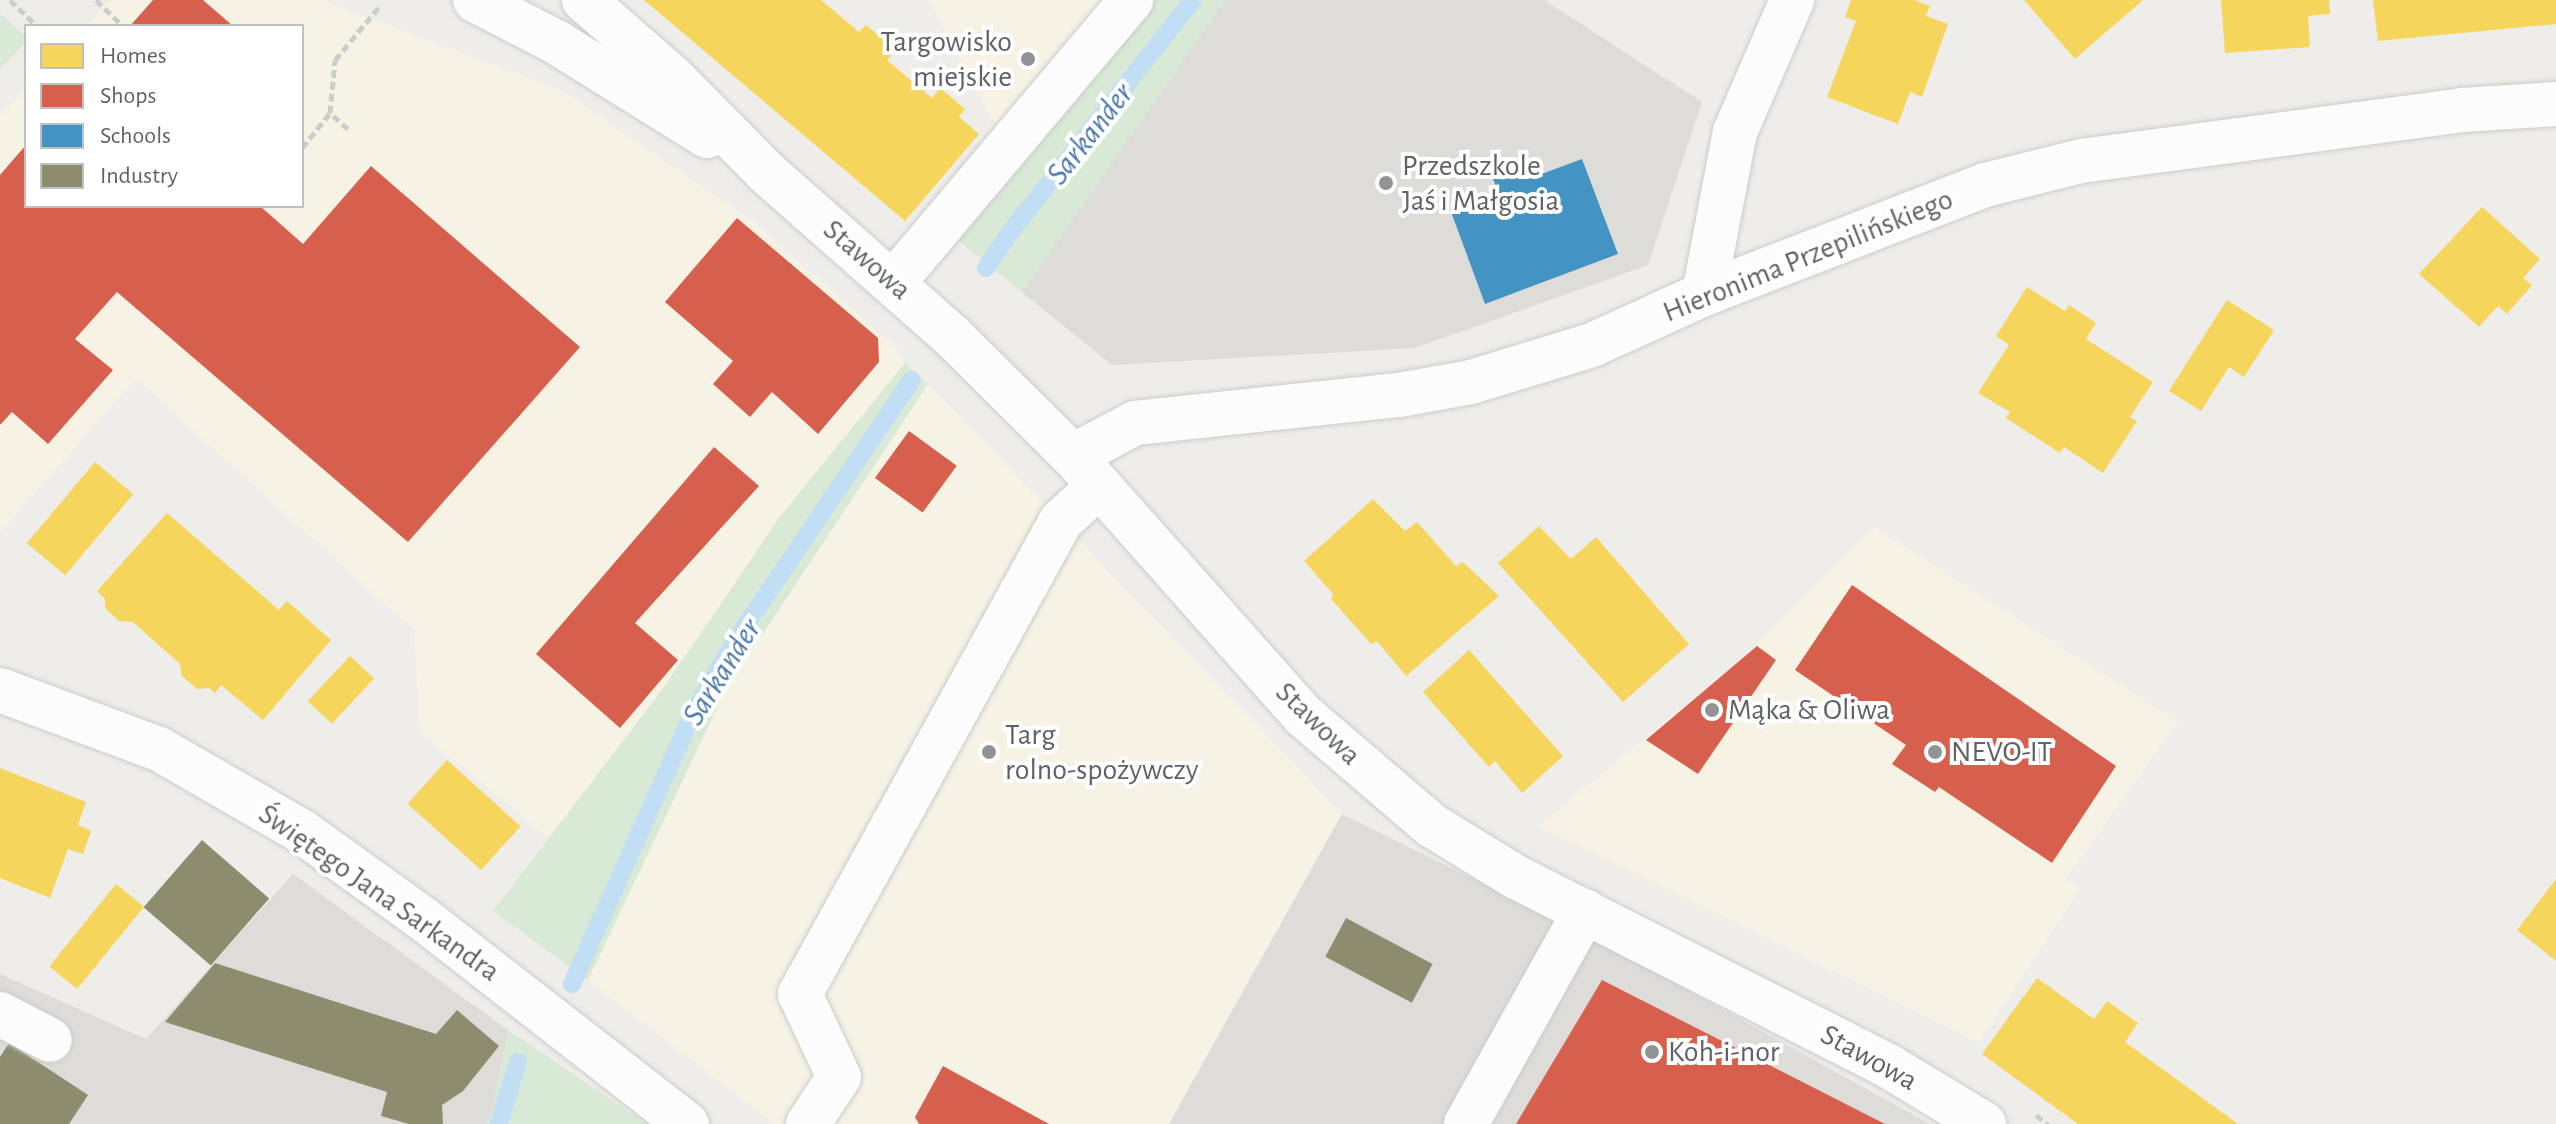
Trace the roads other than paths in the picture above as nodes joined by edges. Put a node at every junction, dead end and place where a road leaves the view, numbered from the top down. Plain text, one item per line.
1 (475, 0) edge
2 (584, 0) edge
3 (1131, 0) edge
4 (1792, 0) edge
5 (2556, 104) edge
6 (767, 173) junction
7 (893, 283) junction
8 (1704, 294) junction
9 (1086, 471) junction
10 (0, 690) edge
11 (1585, 911) junction
12 (0, 1014) edge
13 (50, 1040) dead end
14 (687, 1124) edge
15 (808, 1124) edge
16 (1466, 1124) edge
17 (1984, 1124) edge

1 - 6 street, Stawowa
2 - 6 street, Stawowa
3 - 7 street
4 - 8 street
5 - 8 street, Hieronima Przepilińskiego
6 - 7 street, Stawowa
7 - 9 street, Stawowa
8 - 9 street, Hieronima Przepilińskiego
9 - 11 street, Stawowa
9 - 15 street, Hieronima Przepilińskiego
10 - 14 street, Świętego Jana Sarkandra
11 - 16 street
11 - 17 street, Stawowa
12 - 13 street

